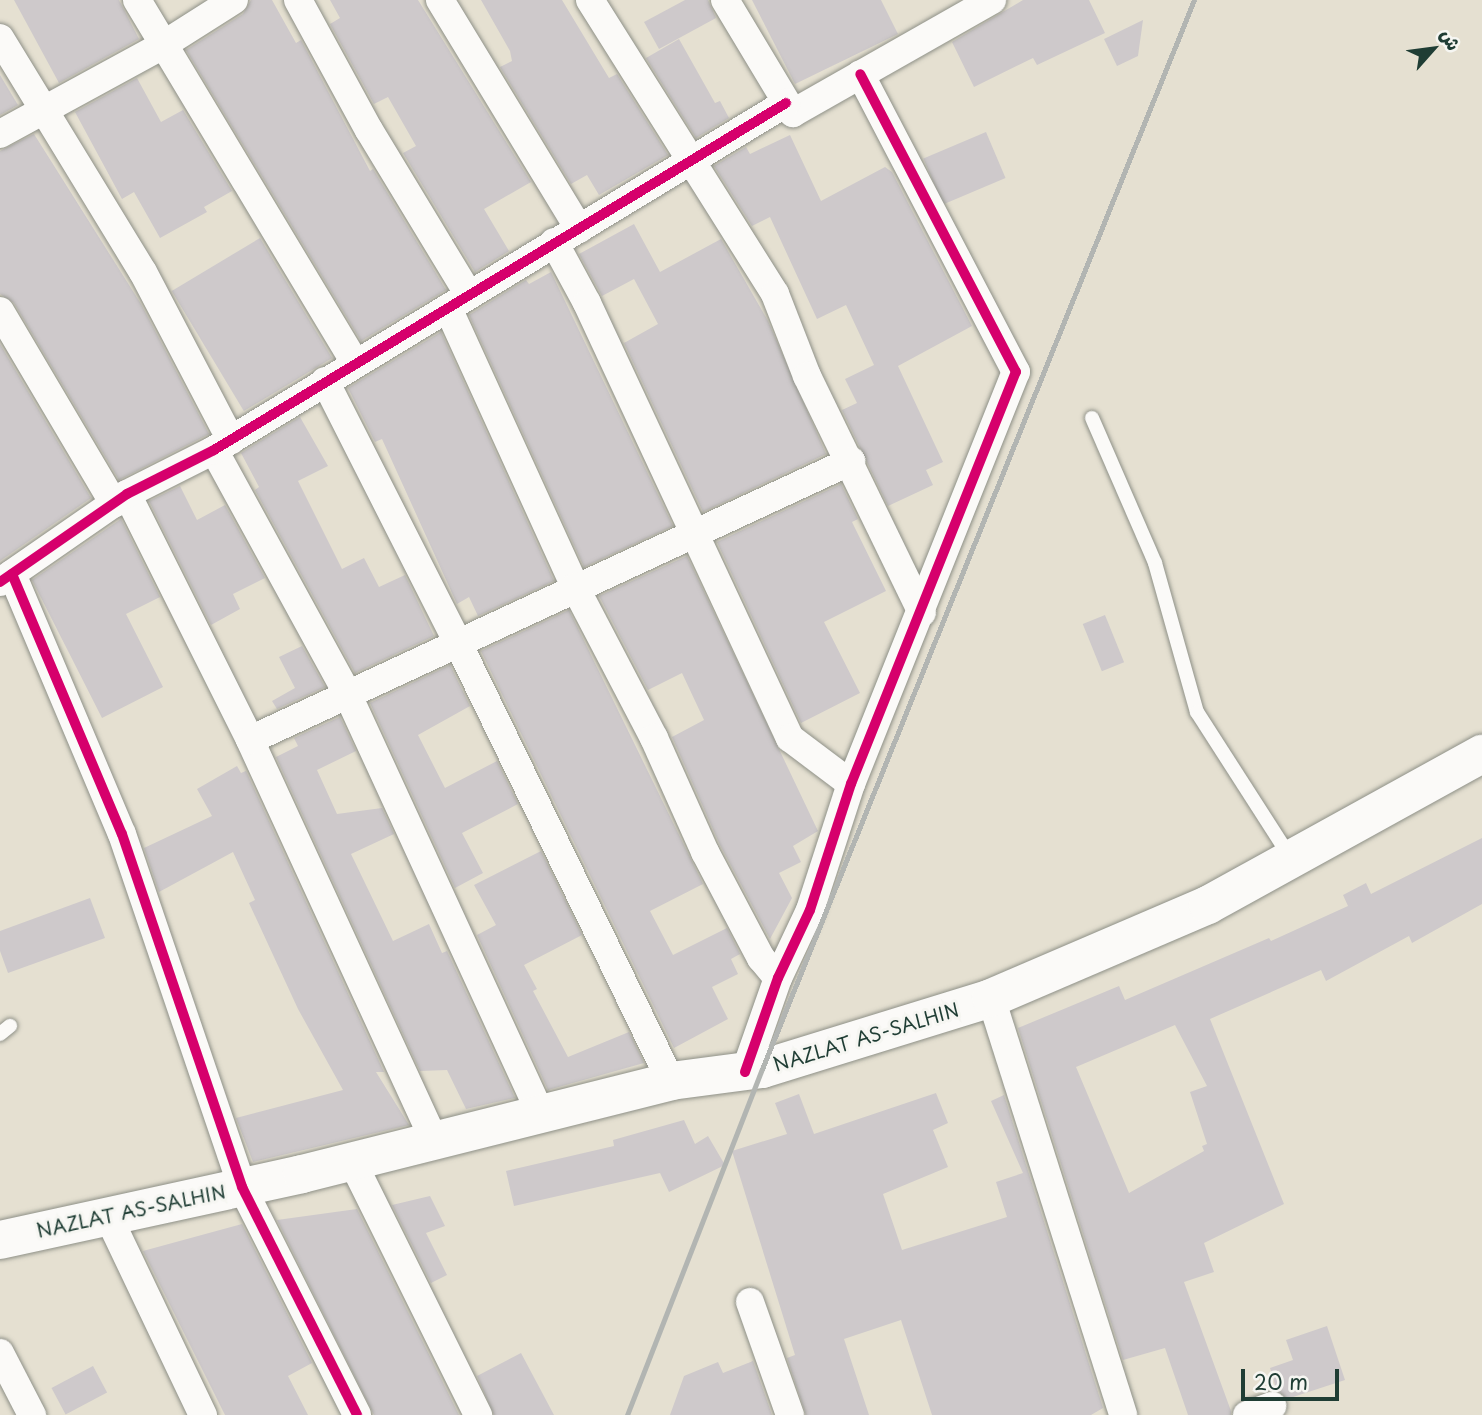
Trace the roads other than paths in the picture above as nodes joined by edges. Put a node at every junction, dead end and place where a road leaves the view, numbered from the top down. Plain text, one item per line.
1 (137, 0) edge
2 (234, 0) edge
3 (298, 0) edge
4 (440, 0) edge
5 (590, 0) edge
6 (725, 0) edge
7 (992, 0) edge
8 (0, 38) edge
9 (163, 45) junction
10 (860, 74) junction
11 (786, 103) junction
12 (41, 111) junction
13 (0, 134) edge
14 (692, 162) junction
15 (579, 229) junction
16 (554, 242) junction
17 (459, 301) junction
18 (0, 311) edge
19 (355, 363) junction
20 (325, 382) junction
21 (1092, 418) dead end
22 (222, 445) junction
23 (851, 461) junction
24 (121, 499) junction
25 (693, 533) junction
26 (6, 578) edge
27 (575, 587) junction
28 (922, 613) junction
29 (458, 643) junction
30 (348, 695) junction
31 (250, 740) junction
32 (1482, 754) edge
33 (851, 784) junction
34 (1293, 860) junction
35 (778, 978) junction
36 (990, 998) junction
37 (745, 1072) junction
38 (671, 1081) junction
39 (541, 1115) junction
40 (434, 1140) junction
41 (352, 1161) junction
42 (242, 1187) junction
43 (108, 1216) junction
44 (0, 1240) edge
45 (750, 1302) dead end
46 (0, 1353) edge
47 (32, 1415) edge
48 (203, 1415) edge
49 (357, 1415) edge
50 (478, 1415) edge
51 (790, 1415) edge
52 (1124, 1415) edge

1 - 9 street
2 - 9 street
3 - 17 street
4 - 15 street
5 - 14 street
6 - 11 street
7 - 10 street
8 - 12 street
9 - 12 street
9 - 19 street
10 - 11 street
10 - 28 street
11 - 14 street
12 - 13 street
12 - 22 street
14 - 15 street
14 - 23 street
15 - 16 street
16 - 17 street
16 - 25 street
17 - 19 street
17 - 27 street
18 - 24 street
19 - 20 street
20 - 22 street
20 - 29 street
21 - 34 lane
22 - 24 street
22 - 30 street
23 - 25 street
23 - 28 street
24 - 26 street
24 - 31 street
25 - 27 street
25 - 33 street
26 - 42 street
27 - 29 street
27 - 35 street
28 - 33 street
29 - 30 street
29 - 38 street
30 - 31 street
30 - 39 street
31 - 40 street
32 - 34 main road, NAZLAT AS-SALHIN
33 - 35 street
34 - 36 main road, NAZLAT AS-SALHIN
35 - 37 street
36 - 37 main road, NAZLAT AS-SALHIN
36 - 52 street
37 - 38 main road, NAZLAT AS-SALHIN
38 - 39 main road, NAZLAT AS-SALHIN
39 - 40 main road, NAZLAT AS-SALHIN
40 - 41 main road, NAZLAT AS-SALHIN
41 - 42 main road, NAZLAT AS-SALHIN
41 - 50 street
42 - 43 main road, NAZLAT AS-SALHIN
42 - 49 street
43 - 44 main road, NAZLAT AS-SALHIN
43 - 48 street
45 - 51 street
46 - 47 street

